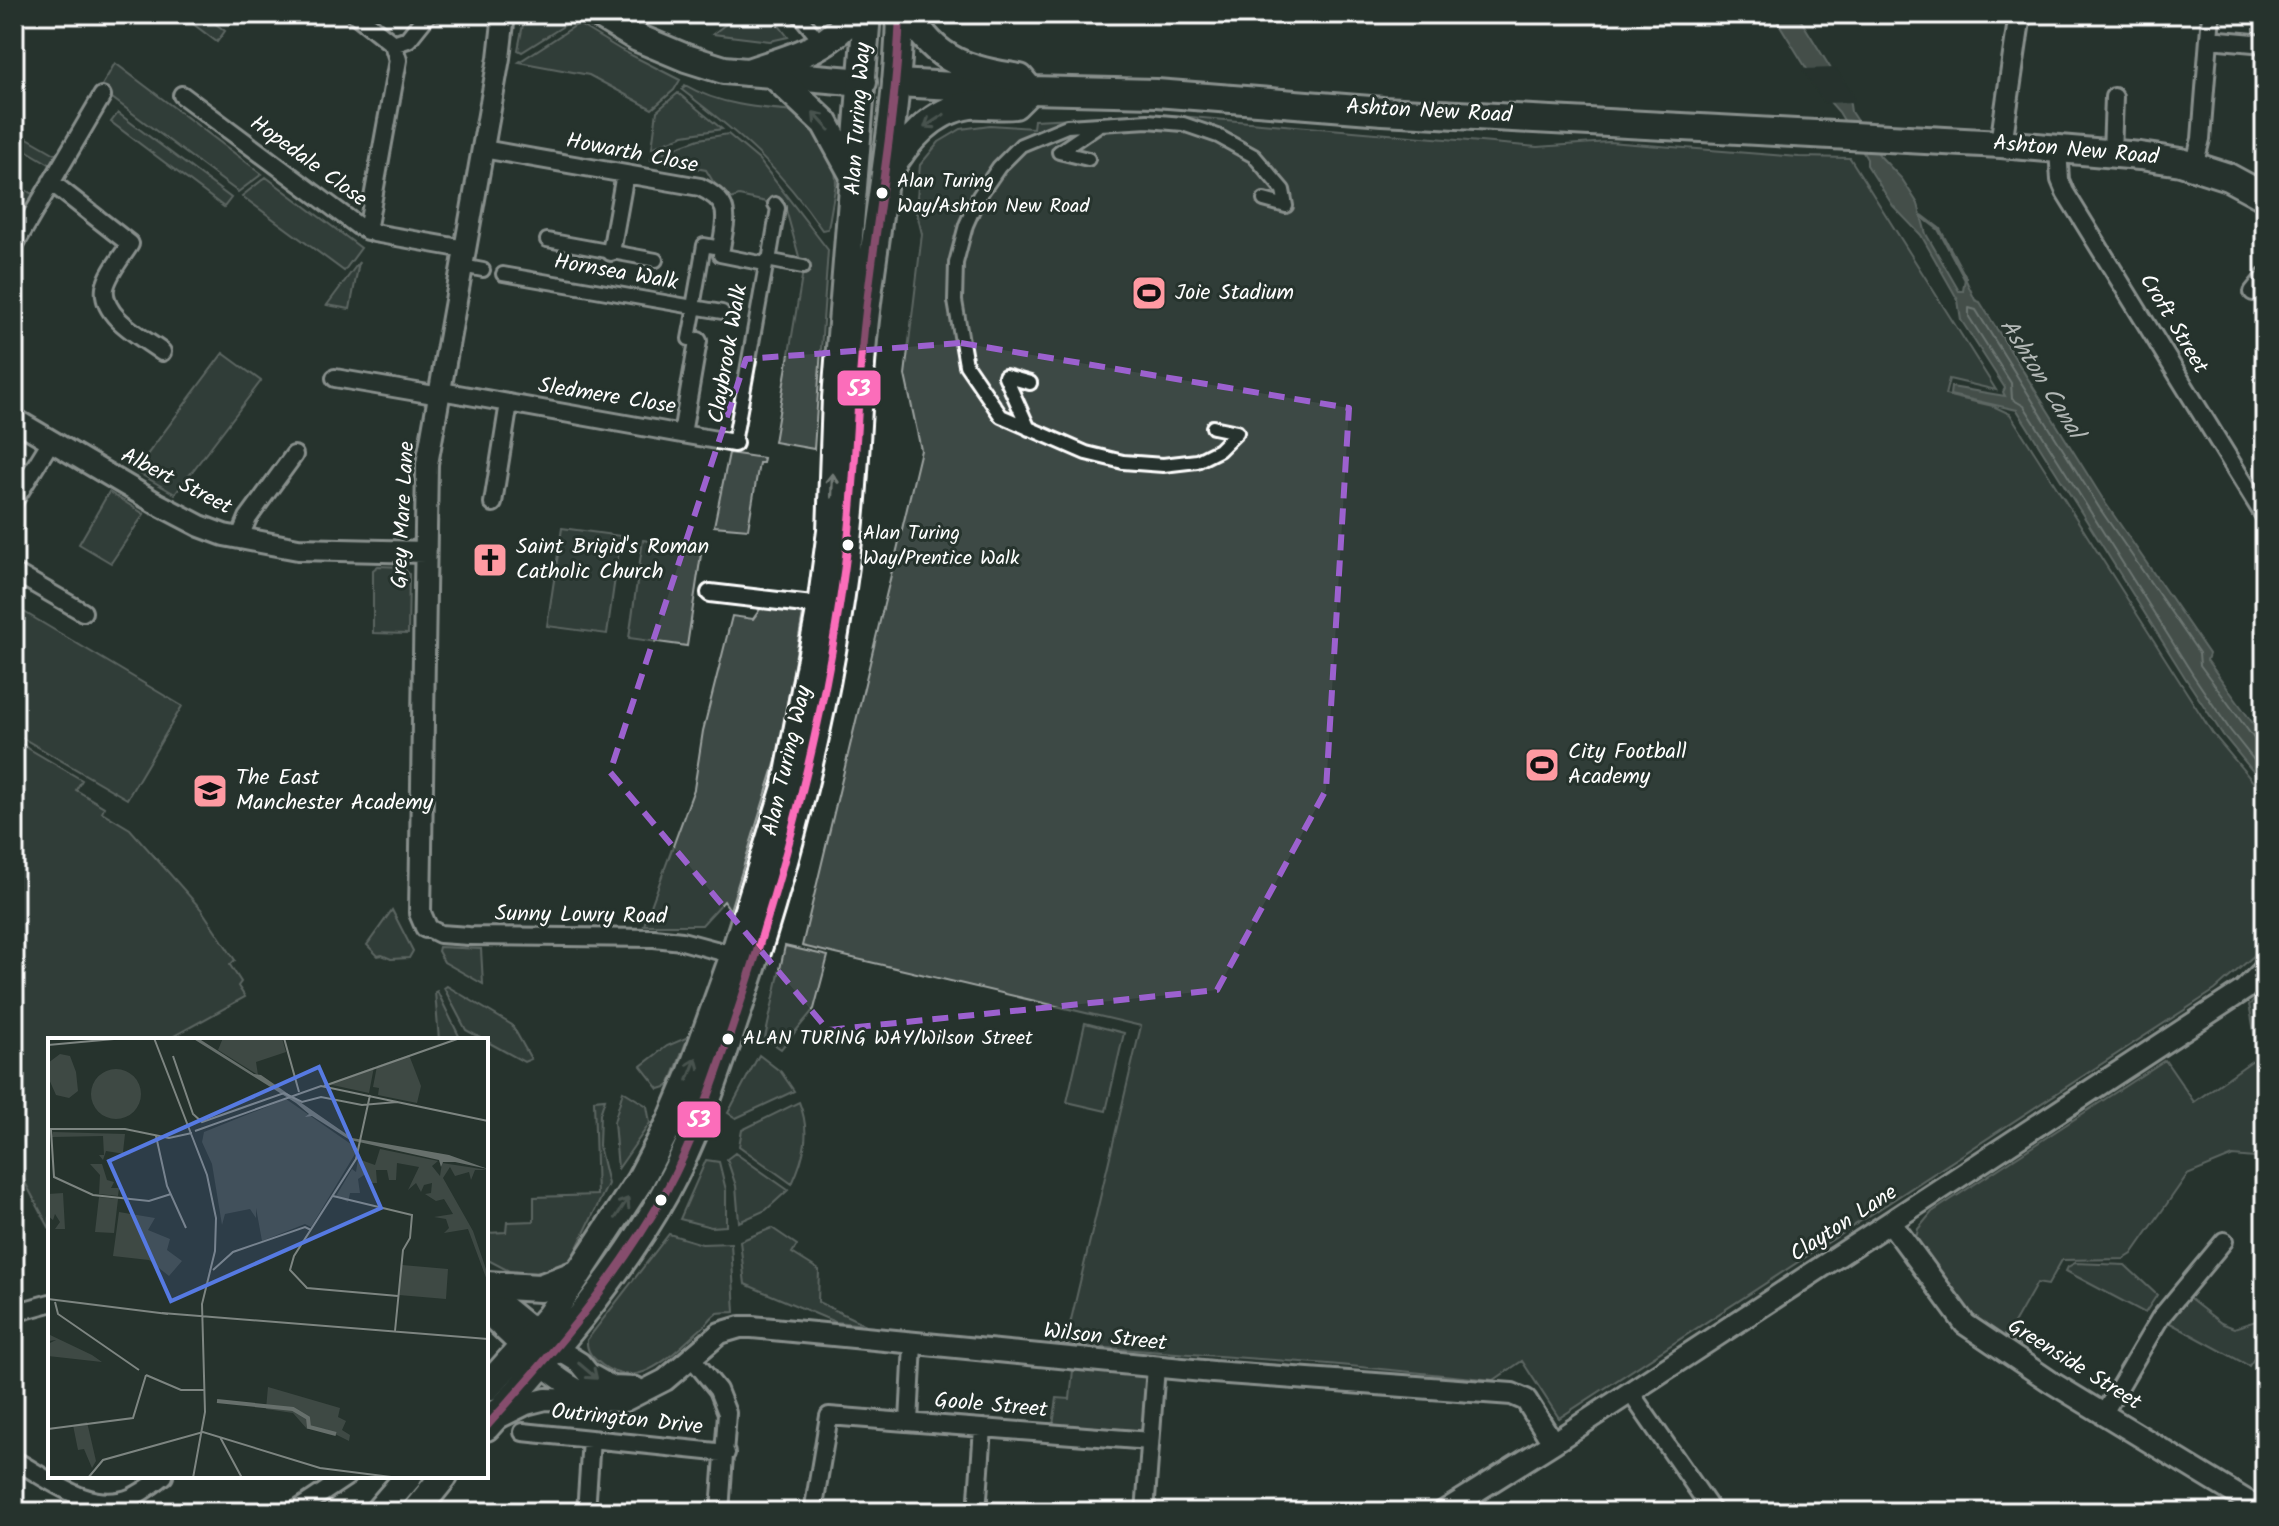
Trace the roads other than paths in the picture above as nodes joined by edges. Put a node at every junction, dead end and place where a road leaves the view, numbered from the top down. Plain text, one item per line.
1 (355, 14) edge
2 (428, 14) edge
3 (504, 14) edge
4 (598, 14) edge
5 (798, 14) edge
6 (853, 14) edge
7 (867, 14) edge
8 (887, 14) edge
9 (900, 14) edge
10 (910, 14) edge
11 (2020, 14) edge
12 (2211, 14) edge
13 (815, 35) dead end
14 (2209, 39) junction
15 (393, 44) junction
16 (2265, 44) edge
17 (748, 72) junction
18 (775, 76) junction
19 (863, 82) junction
20 (896, 83) junction
21 (1030, 90) junction
22 (182, 95) dead end
23 (102, 96) dead end
24 (2114, 97) dead end
25 (1097, 126) junction
26 (2001, 144) junction
27 (483, 149) junction
28 (2058, 149) junction
29 (2112, 154) junction
30 (1088, 159) dead end
31 (2194, 166) junction
32 (625, 174) junction
33 (854, 176) junction
34 (51, 182) junction
35 (884, 182) junction
36 (2262, 189) edge
37 (1264, 200) dead end
38 (775, 204) dead end
39 (367, 231) junction
40 (547, 240) dead end
41 (14, 246) edge
42 (713, 247) junction
43 (611, 252) junction
44 (656, 260) dead end
45 (470, 262) junction
46 (767, 262) junction
47 (803, 267) dead end
48 (503, 274) dead end
49 (2265, 277) edge
50 (2253, 292) dead end
51 (694, 307) junction
52 (722, 312) dead end
53 (843, 315) junction
54 (698, 341) joint
55 (162, 352) dead end
56 (335, 378) dead end
57 (1030, 383) dead end
58 (440, 393) junction
59 (509, 403) junction
60 (14, 419) edge
61 (1213, 427) dead end
62 (1029, 429) junction
63 (682, 434) junction
64 (51, 441) junction
65 (734, 443) joint
66 (294, 455) dead end
67 (14, 501) edge
68 (493, 503) dead end
69 (2264, 512) edge
70 (239, 539) junction
71 (425, 552) junction
72 (14, 572) edge
73 (710, 593) dead end
74 (821, 606) junction
75 (83, 612) dead end
76 (426, 927) joint
77 (734, 955) junction
78 (2265, 969) edge
79 (1891, 1223) junction
80 (2224, 1241) dead end
81 (579, 1273) junction
82 (488, 1288) edge
83 (488, 1290) edge
84 (48, 1304) edge
85 (14, 1313) edge
86 (488, 1314) edge
87 (913, 1344) junction
88 (538, 1347) junction
89 (692, 1358) junction
90 (1156, 1367) junction
91 (488, 1386) edge
92 (648, 1389) junction
93 (1630, 1392) junction
94 (624, 1401) junction
95 (2104, 1413) junction
96 (909, 1422) junction
97 (489, 1424) edge
98 (983, 1428) junction
99 (523, 1432) dead end
100 (591, 1439) junction
101 (1150, 1441) junction
102 (1553, 1443) junction
103 (726, 1453) junction
104 (14, 1460) edge
105 (161, 1478) edge
106 (345, 1478) edge
107 (407, 1478) edge
108 (442, 1478) edge
109 (2263, 1505) edge
110 (294, 1512) edge
111 (378, 1512) edge
112 (415, 1512) edge
113 (586, 1512) edge
114 (720, 1512) edge
115 (813, 1512) edge
116 (977, 1512) edge
117 (1145, 1512) edge
118 (1443, 1512) edge
119 (1713, 1512) edge

1 - 15 street
2 - 15 street
3 - 27 street, Grey Mare Lane
4 - 17 main road, Ashton New Road
5 - 13 street
6 - 17 main road
7 - 19 main road, Alan Turing Way
8 - 19 main road
9 - 20 main road, Alan Turing Way
10 - 21 main road
11 - 26 street
12 - 14 street
14 - 16 street
14 - 31 street
15 - 39 street
17 - 18 main road, Ashton New Road
18 - 19 main road, Ashton New Road
33 -> 18 main road
19 - 20 main road, Ashton New Road
19 - 33 main road, Alan Turing Way
20 - 21 main road, Ashton New Road
20 - 35 main road, Alan Turing Way
20 - 53 main road
21 - 26 main road, Ashton New Road
21 -> 35 main road
22 - 39 street, Hopedale Close
23 - 34 street
24 - 29 street
25 - 30 street
25 - 37 street
25 - 62 street
26 - 28 main road, Ashton New Road
27 - 32 street, Howarth Close
27 - 45 street, Grey Mare Lane
28 - 29 main road, Ashton New Road
28 - 69 street, Croft Street
29 - 31 main road, Ashton New Road
31 - 36 main road, Ashton New Road
32 - 42 street, Howarth Close
32 - 43 street
33 - 53 main road, Alan Turing Way
34 - 41 street
34 - 55 street
35 - 88 main road, Alan Turing Way
38 - 46 street
39 - 45 street, Hopedale Close
40 - 43 street
42 - 46 street
42 - 51 street, Sledmere Close
43 - 44 street
45 - 58 street, Grey Mare Lane
46 - 47 street, Claybrook Walk
46 - 65 street, Claybrook Walk
48 - 51 street, Hornsea Walk
49 - 50 street
51 - 52 street, Hornsea Walk
51 - 54 street, Sledmere Close
74 -> 53 main road, Alan Turing Way
54 - 63 street, Sledmere Close
56 - 58 street, Sledmere Close
57 - 62 street
58 - 59 street, Sledmere Close
58 - 71 street, Grey Mare Lane
59 - 63 street, Sledmere Close
59 - 68 street
60 - 64 street, Albert Street
61 - 62 street
63 - 65 street
64 - 67 street
64 - 70 street, Albert Street
66 - 70 street
70 - 71 street, Albert Street
71 - 76 street, Grey Mare Lane
72 - 75 street
73 - 74 street
74 - 77 main road, Alan Turing Way
76 - 77 street, Sunny Lowry Road
81 -> 77 main road, Alan Turing Way
78 - 79 street, Clayton Lane
79 - 93 street, Clayton Lane
79 - 95 street, Greenside Street
80 - 95 street
81 - 82 main road
81 - 88 main road, Alan Turing Way
83 - 88 street
84 - 85 street
86 - 88 street
87 - 89 street, Wilson Street
87 - 90 street, Wilson Street
87 - 96 street
88 - 91 main road, Alan Turing Way
88 -> 92 street
88 - 94 street
88 - 97 main road, Alan Turing Way
89 - 92 street, Wilson Street
89 - 103 street
90 - 101 street
90 - 102 street, Wilson Street
92 - 94 street, Wilson Street
93 - 102 street, Clayton Lane
93 - 119 street
94 - 97 street, Wilson Street
95 - 109 street, Greenside Street
96 - 98 street, Goole Street
96 - 115 street, Goole Street
98 - 101 street, Goole Street
98 - 116 street
99 - 100 street, Outrington Drive
100 - 103 street, Outrington Drive
100 - 113 street
101 - 117 street
102 - 118 street, Clayton Lane
103 - 114 street
104 - 105 street
106 - 110 street
107 - 111 main road
108 - 112 main road

